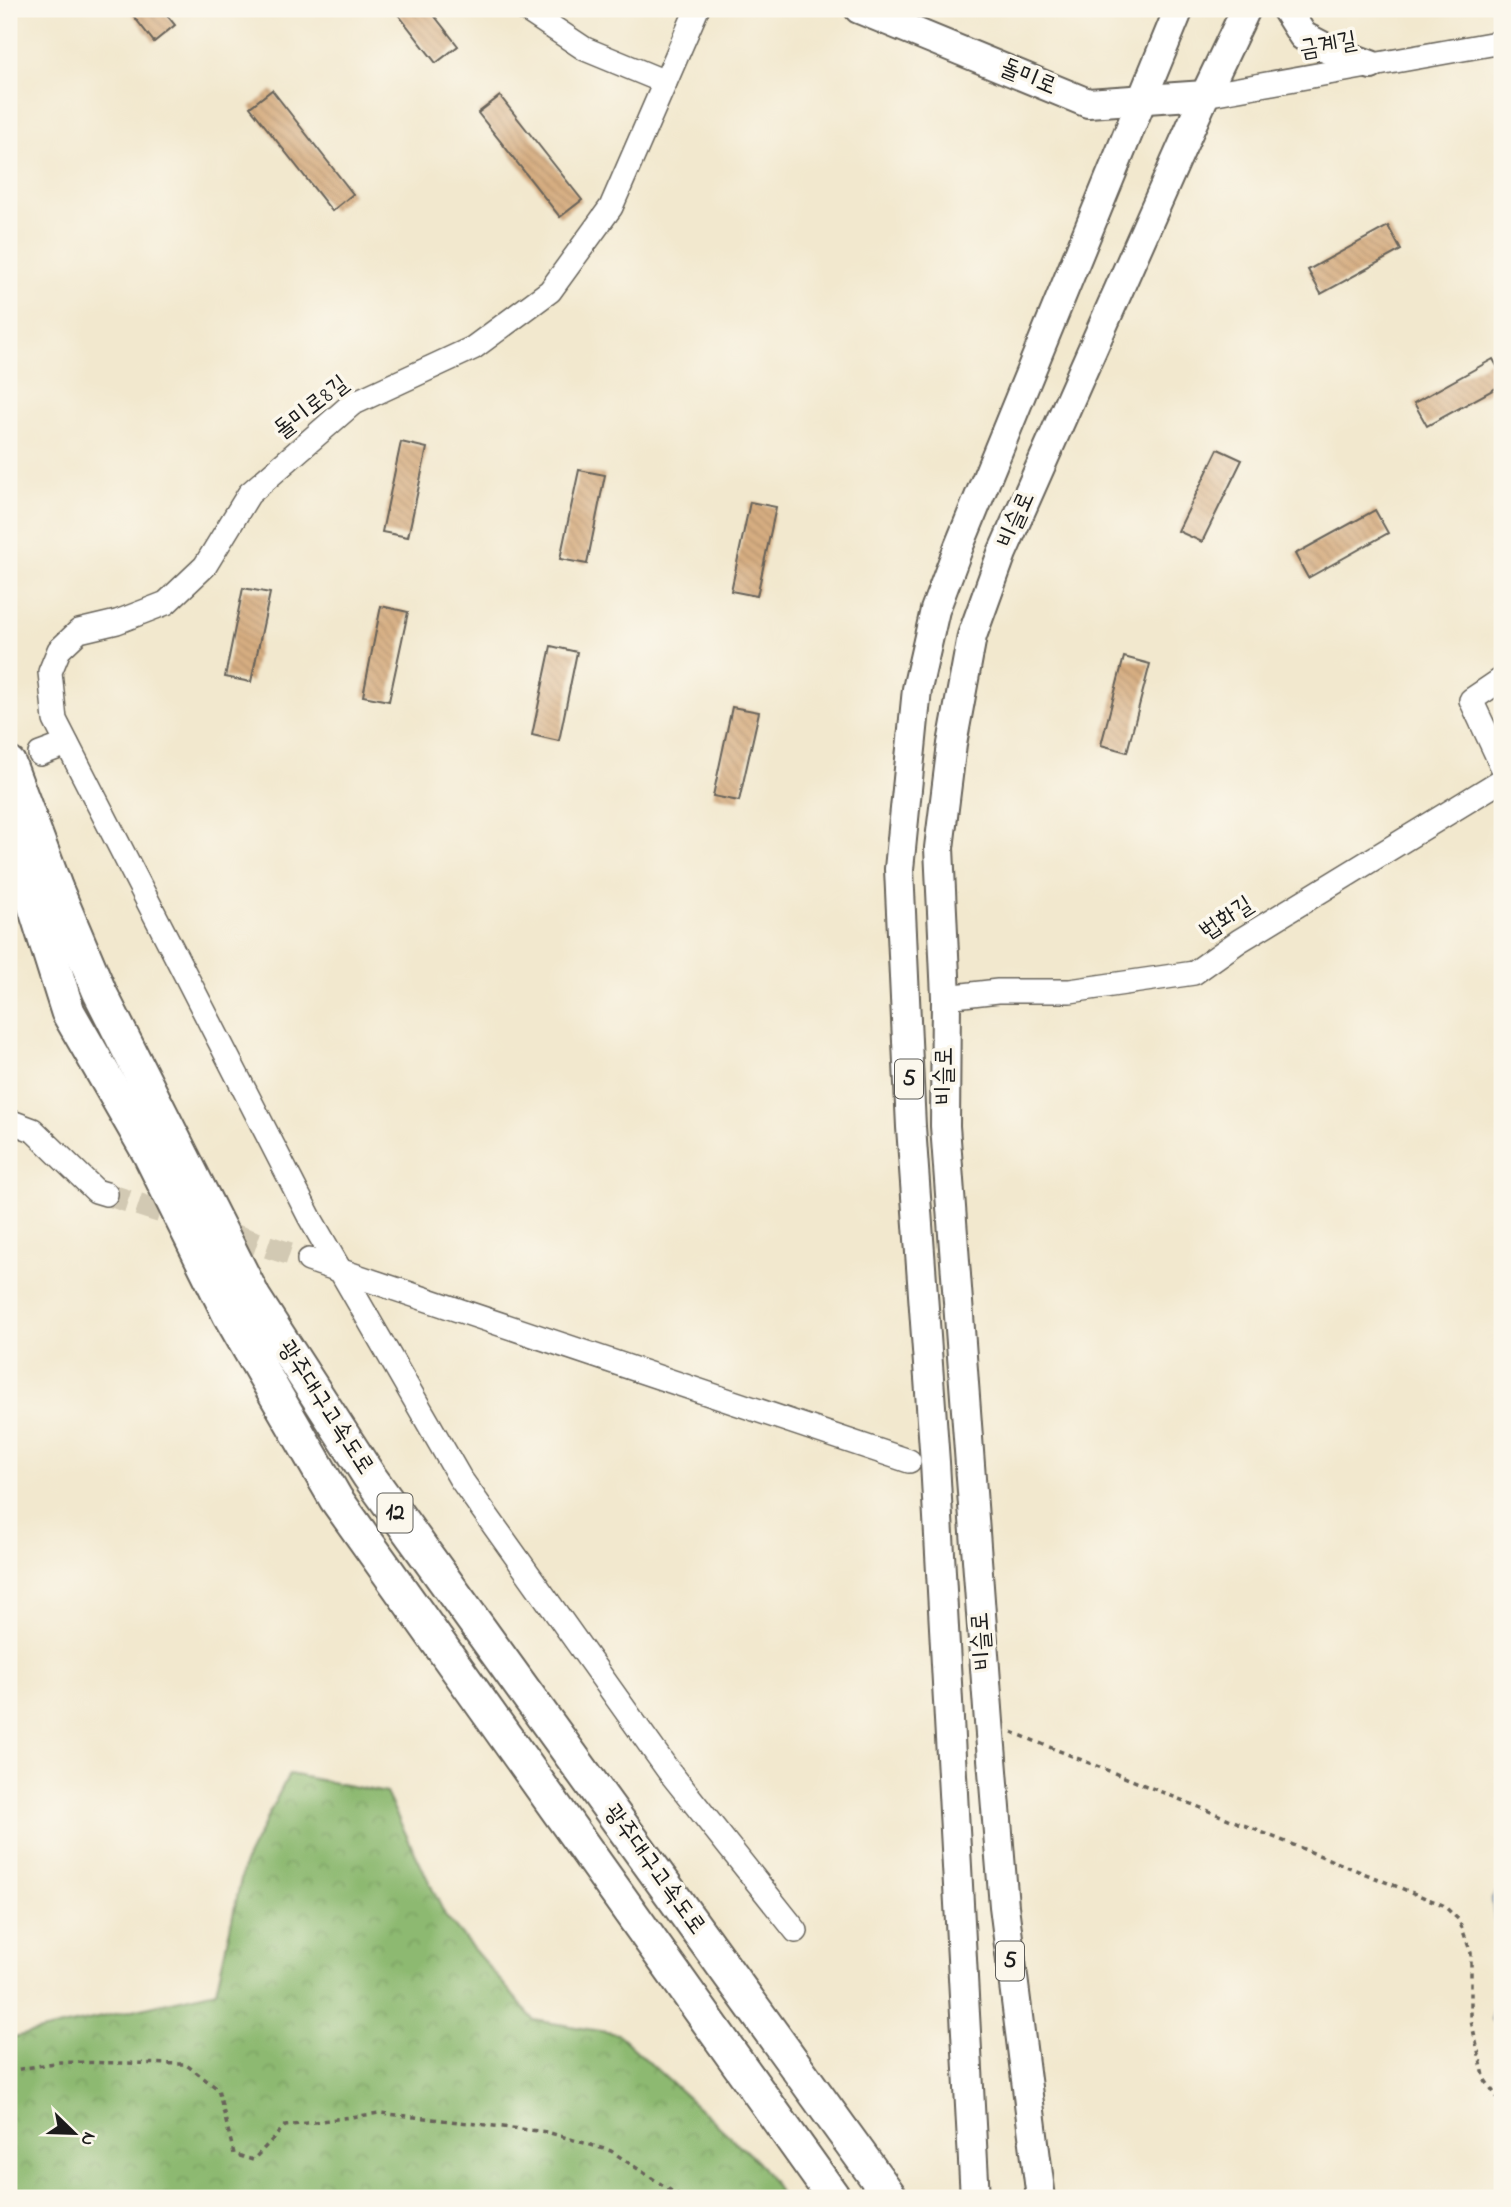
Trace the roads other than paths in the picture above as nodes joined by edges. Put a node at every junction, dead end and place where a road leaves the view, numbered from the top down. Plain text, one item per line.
1 (525, 9) edge
2 (697, 9) edge
3 (859, 9) edge
4 (1179, 9) edge
5 (1246, 9) edge
6 (1286, 9) edge
7 (1502, 41) edge
8 (1371, 65) junction
9 (665, 82) junction
10 (1205, 95) junction
11 (1142, 99) junction
12 (1502, 679) edge
13 (67, 744) junction
14 (40, 754) dead end
15 (9, 764) edge
16 (1502, 766) edge
17 (1502, 780) edge
18 (9, 840) edge
19 (946, 997) junction
20 (9, 1121) edge
21 (106, 1194) tunnel mouth
22 (309, 1260) tunnel mouth
23 (339, 1268) junction
24 (909, 1461) dead end
25 (796, 1931) dead end
26 (834, 2198) edge
27 (891, 2198) edge
28 (975, 2198) edge
29 (1041, 2198) edge

1 - 9 street
2 - 9 street, 돌미로8길
3 - 11 main road, 돌미로
4 - 11 main road, 비슬로 / 5
5 - 10 main road, 비슬로 / 5
6 - 8 main road
7 - 8 street, 금계길
8 - 10 street, 금계길
9 - 13 street, 돌미로8길
10 - 11 main road, 돌미로
10 - 19 main road, 비슬로 / 5
11 - 28 main road, 비슬로 / 5
12 - 16 street
13 - 14 street
13 - 23 street, 돌미로8길
15 - 27 highway, 광주대구고속도로 / 12
17 - 19 street, 법화길
18 - 26 highway, 광주대구고속도로 / 12
19 - 29 main road, 비슬로 / 5
20 - 21 street
22 - 23 street
23 - 24 street
23 - 25 street, 돌미로8길

